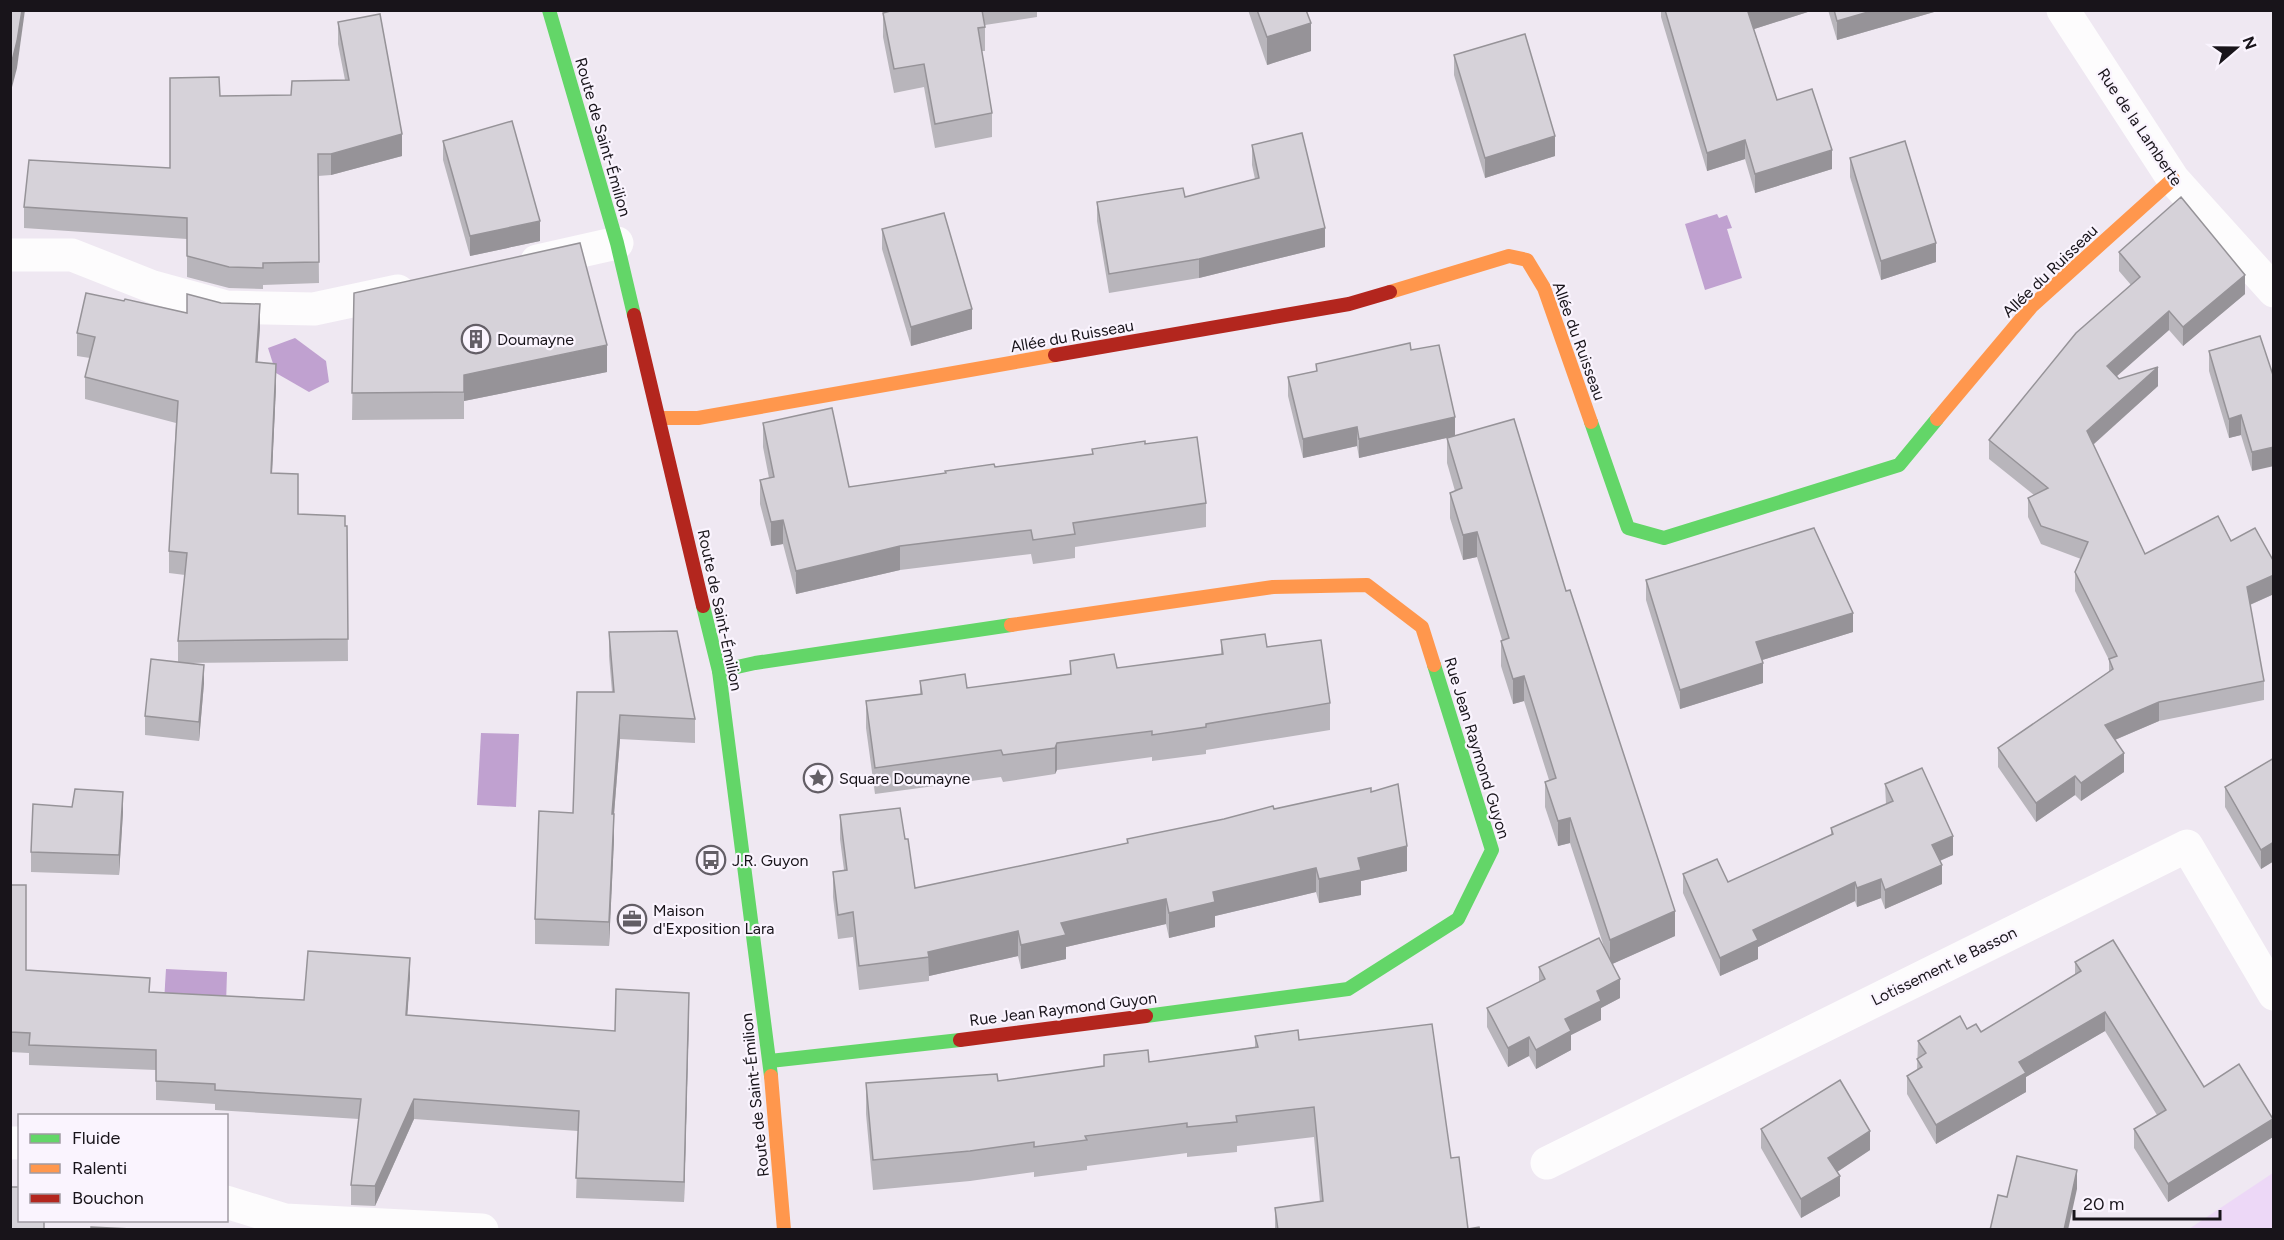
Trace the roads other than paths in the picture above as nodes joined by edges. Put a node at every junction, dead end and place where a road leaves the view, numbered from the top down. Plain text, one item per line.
1 (549, 10) edge
2 (2063, 10) edge
3 (2173, 179) junction
4 (617, 243) junction
5 (10, 255) edge
6 (511, 266) edge
7 (430, 284) edge
8 (2274, 291) edge
9 (658, 418) junction
10 (719, 671) junction
11 (2274, 994) edge
12 (770, 1061) junction
13 (1547, 1163) dead end
14 (228, 1203) edge
15 (482, 1230) edge
16 (784, 1230) edge

1 - 4 street, Route de Saint-Émilion
2 - 3 street, Rue de la Lamberte
3 - 8 street, Rue de la Lamberte
3 - 9 street, Allée du Ruisseau
4 - 6 street
4 - 9 street, Route de Saint-Émilion
5 - 7 street
9 - 10 street, Route de Saint-Émilion
10 - 12 street, Route de Saint-Émilion
10 - 12 street, Rue Jean Raymond Guyon
11 - 13 street, Lotissement le Basson
12 - 16 street, Route de Saint-Émilion
14 - 15 street

